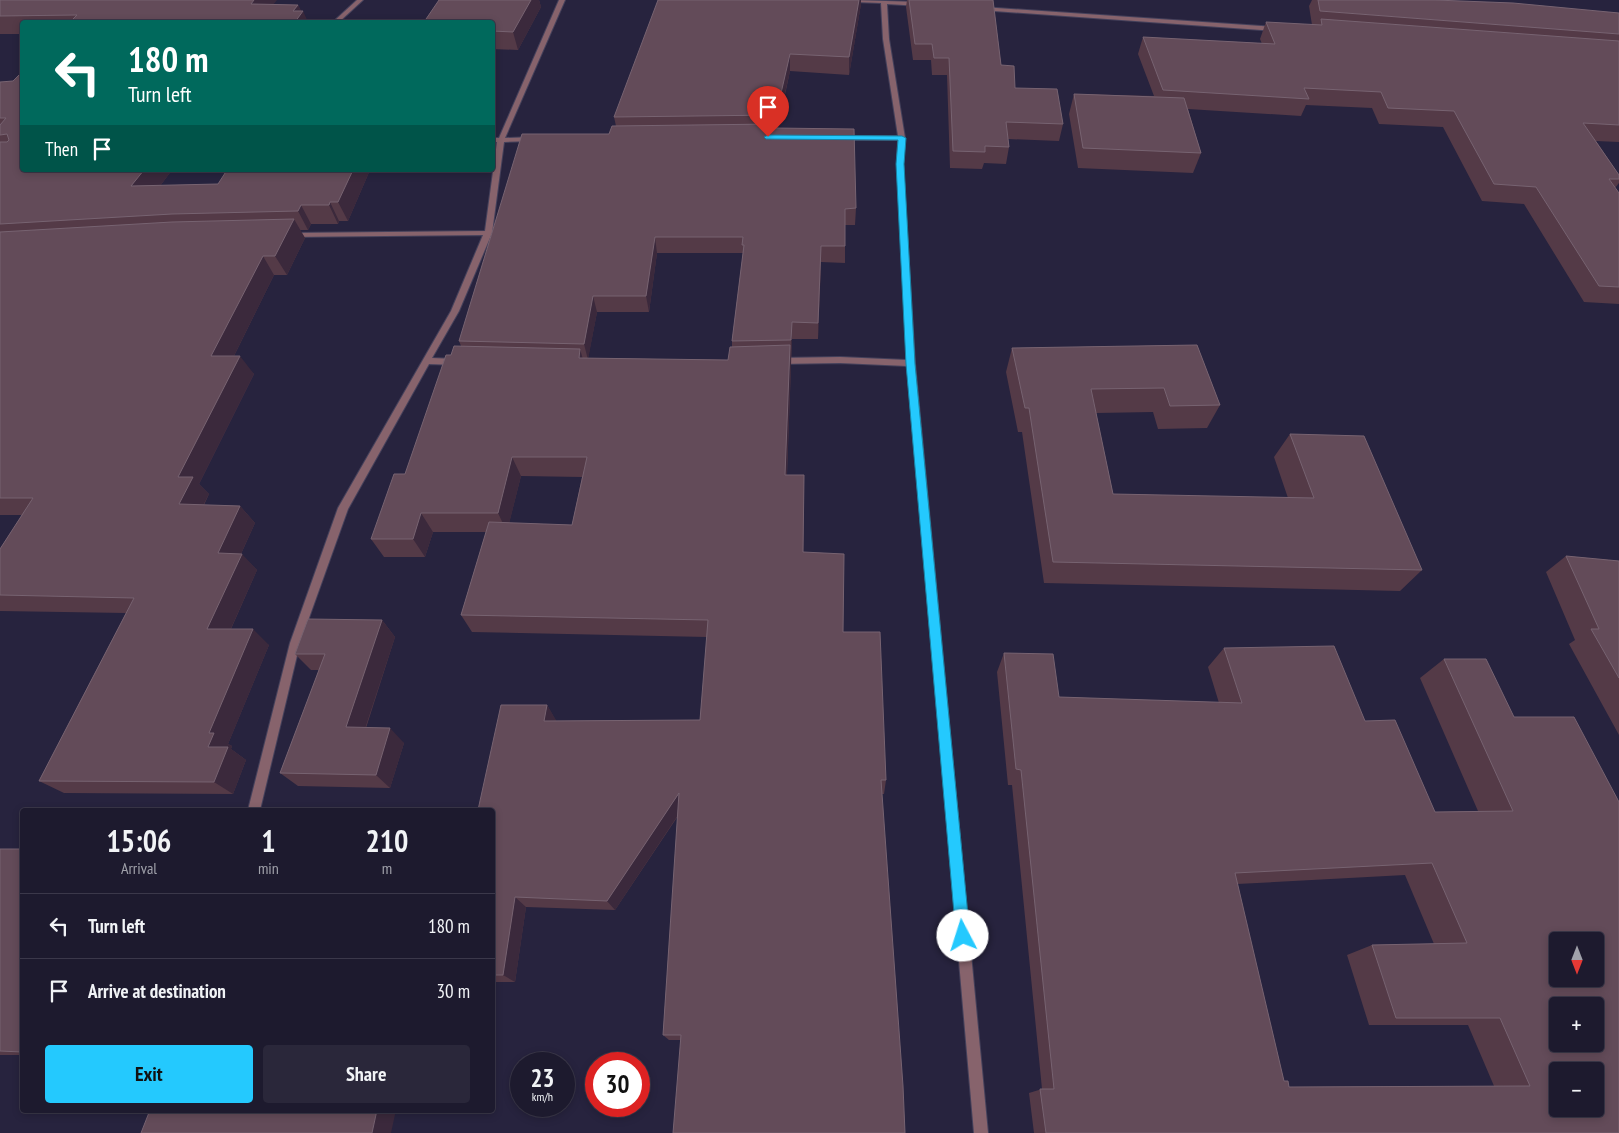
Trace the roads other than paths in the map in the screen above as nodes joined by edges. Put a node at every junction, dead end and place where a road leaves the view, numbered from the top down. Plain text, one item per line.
1 (360, 0) edge
2 (562, 0) edge
3 (854, 0) edge
4 (884, 2) junction
5 (924, 5) edge
6 (973, 8) edge
7 (338, 20) edge
8 (1289, 30) edge
9 (835, 138) edge
10 (902, 138) junction
11 (540, 139) edge
12 (497, 140) edge
13 (495, 161) edge
14 (494, 172) edge
15 (488, 233) junction
16 (282, 235) edge
17 (426, 361) junction
18 (772, 361) edge
19 (464, 362) edge
20 (911, 364) junction
21 (254, 808) edge
22 (981, 1133) edge

1 - 7 street
2 - 12 street
3 - 4 street
4 - 5 street
4 - 10 street
6 - 8 street
9 - 10 street
10 - 20 street
11 - 12 street
12 - 13 street
14 - 15 street
15 - 16 street
15 - 17 street
17 - 19 street
17 - 21 street
18 - 20 street
20 - 22 street

